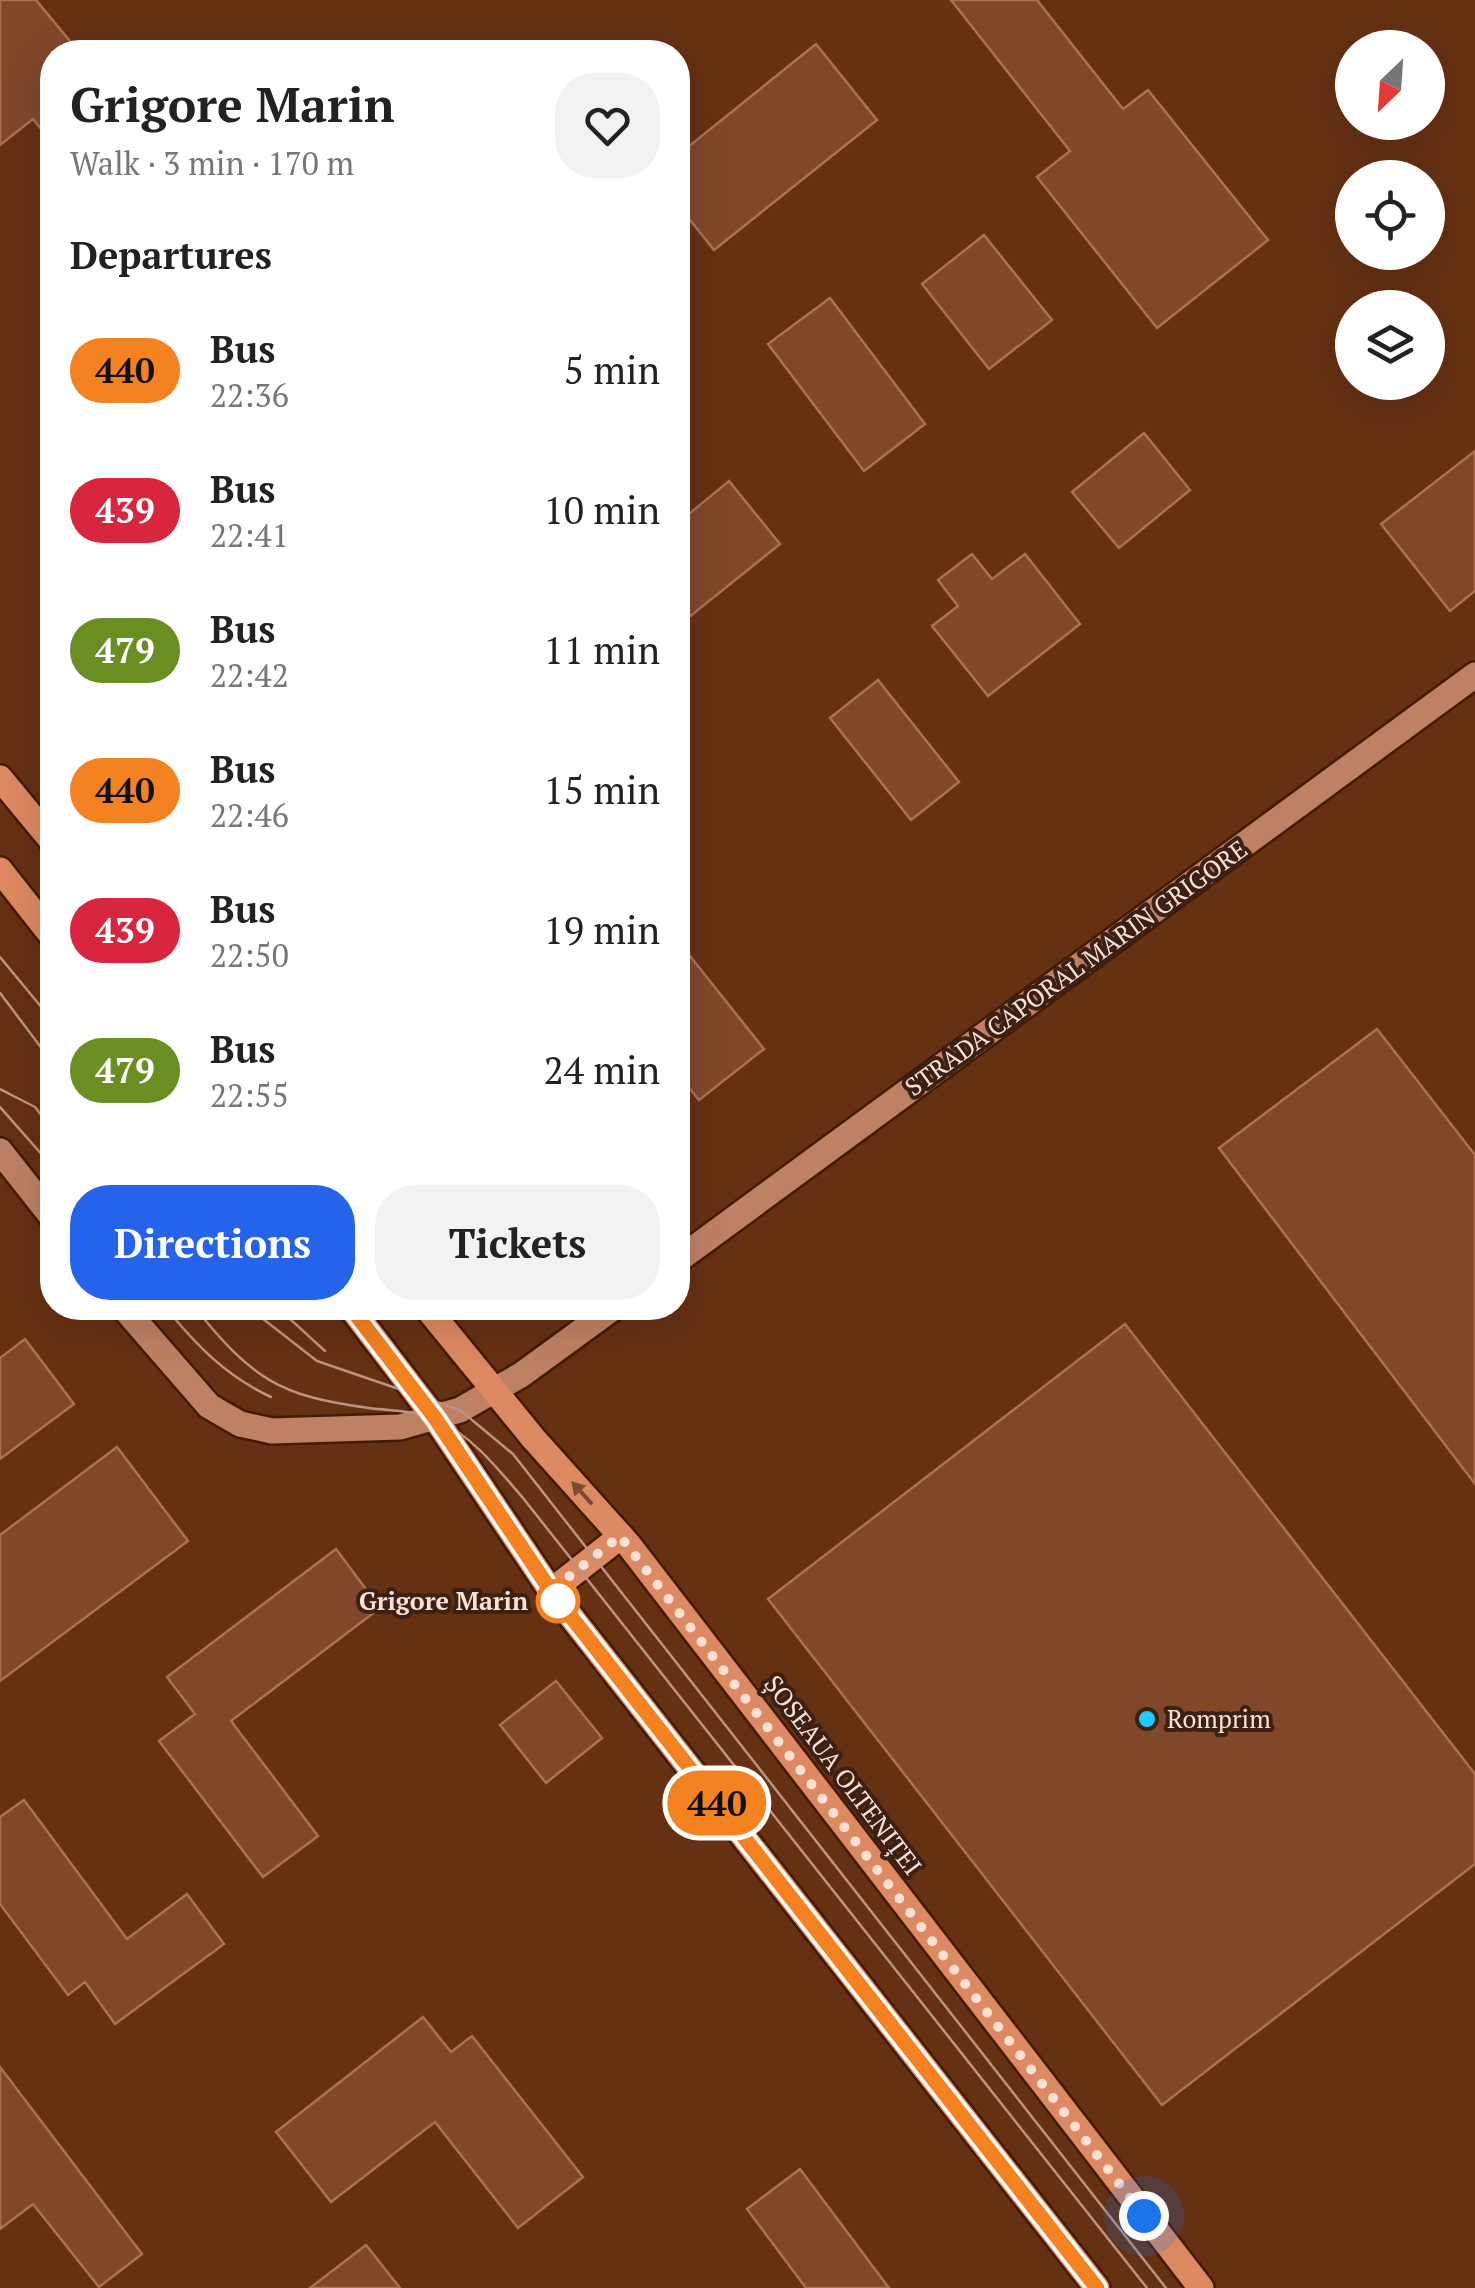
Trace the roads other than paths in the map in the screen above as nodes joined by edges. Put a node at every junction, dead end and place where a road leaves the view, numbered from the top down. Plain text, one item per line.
1 (1475, 675) edge
2 (0, 778) edge
3 (40, 826) edge
4 (0, 870) edge
5 (40, 921) edge
6 (0, 1151) edge
7 (40, 1203) edge
8 (690, 1251) edge
9 (134, 1320) edge
10 (360, 1320) edge
11 (437, 1320) edge
12 (596, 1320) edge
13 (494, 1392) junction
14 (435, 1418) junction
15 (620, 1536) junction
16 (551, 1591) junction
17 (1097, 2288) edge
18 (1200, 2288) edge

1 - 8 street, STRADA CAPORAL MARIN GRIGORE
2 - 3 main road
4 - 5 main road
6 - 7 street
9 - 14 street
10 - 14 main road
11 - 13 main road, ȘOSEAUA OLTENIȚEI
12 - 13 street
13 - 14 street
15 -> 13 main road, ȘOSEAUA OLTENIȚEI
14 - 16 main road
15 - 16 main road
15 - 18 main road, ȘOSEAUA OLTENIȚEI
16 - 17 main road

